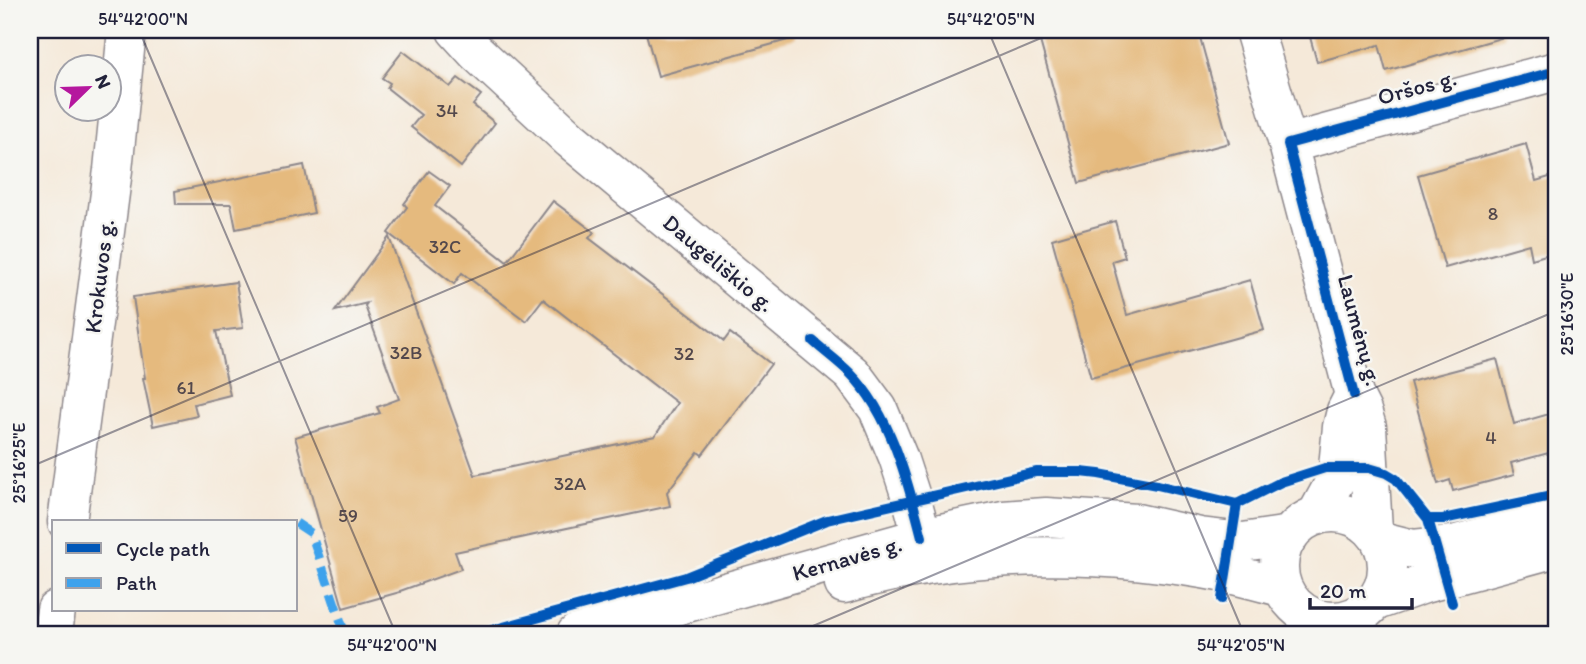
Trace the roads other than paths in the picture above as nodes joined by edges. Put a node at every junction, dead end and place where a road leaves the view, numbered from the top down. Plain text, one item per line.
1 (127, 30) edge
2 (456, 30) edge
3 (1254, 30) edge
4 (1556, 71) edge
5 (1288, 144) junction
6 (1354, 395) junction
7 (1556, 517) edge
8 (67, 520) edge
9 (1303, 525) junction
10 (1377, 536) junction
11 (922, 537) junction
12 (1556, 548) edge
13 (1295, 610) edge
14 (56, 612) edge
15 (1362, 616) edge
16 (52, 634) edge
17 (576, 634) edge
18 (667, 634) edge

1 - 8 street, Krokuvos g.
2 - 11 street, Daugėliškio g.
3 - 5 street, Laumėnų g.
4 - 5 street, Oršos g.
5 - 6 street, Laumėnų g.
6 - 9 street, Laumėnų g.
6 - 10 street, Laumėnų g.
7 - 10 street, Kernavės g.
9 - 10 street, Kernavės g.
9 - 11 street, Kernavės g.
9 - 13 street
10 - 15 street
11 - 17 street, Kernavės g.
12 - 15 street, Kernavės g.
13 - 15 street, Kernavės g.
13 - 18 street, Kernavės g.
14 - 16 street

